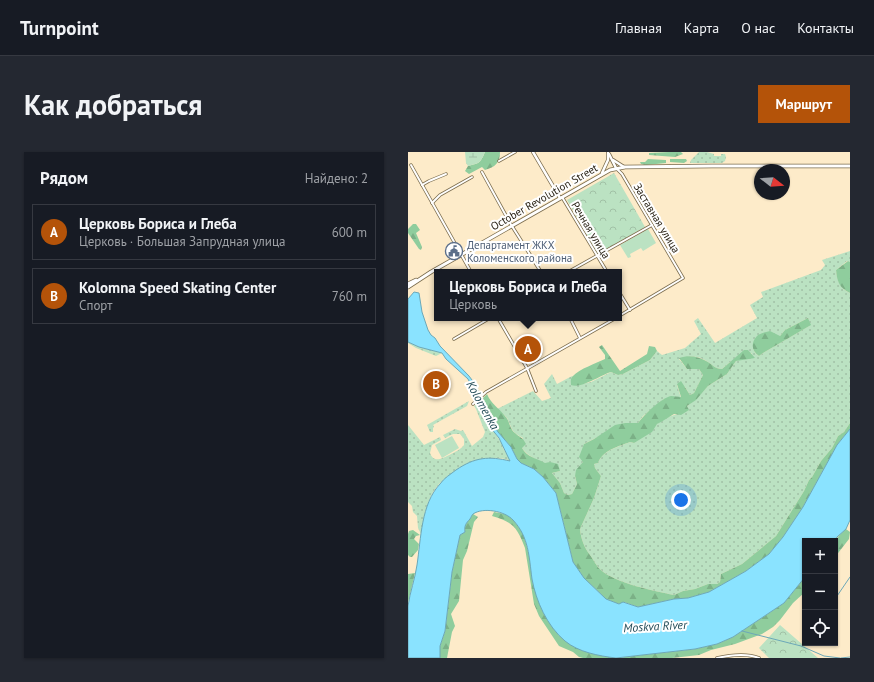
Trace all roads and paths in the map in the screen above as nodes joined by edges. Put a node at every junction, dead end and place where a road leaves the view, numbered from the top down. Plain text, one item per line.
1 (515, 152) edge
2 (533, 152) edge
3 (608, 152) edge
4 (611, 158) junction
5 (499, 161) dead end
6 (411, 166) dead end
7 (850, 166) edge
8 (625, 167) junction
9 (616, 168) junction
10 (482, 172) dead end
11 (602, 173) junction
12 (446, 174) dead end
13 (472, 177) dead end
14 (422, 185) junction
15 (561, 197) junction
16 (432, 203) junction
17 (652, 225) junction
18 (512, 226) junction
19 (461, 255) junction
20 (597, 255) junction
21 (436, 269) edge
22 (470, 269) edge
23 (538, 269) edge
24 (573, 269) edge
25 (605, 269) edge
26 (434, 270) edge
27 (425, 275) junction
28 (408, 284) edge
29 (408, 287) edge
30 (622, 297) edge
31 (630, 310) junction
32 (622, 314) edge
33 (485, 321) edge
34 (500, 321) edge
35 (572, 321) edge
36 (611, 321) edge
37 (580, 338) junction
38 (454, 339) dead end
39 (527, 368) junction
40 (536, 391) dead end
41 (473, 404) dead end
42 (717, 658) edge
43 (759, 658) edge

1 - 5 street
2 - 15 main road, Речная улица
3 - 4 main road
3 - 11 main road
4 - 8 main road
4 - 9 main road
6 - 14 street
7 - 8 main road, October Revolution Street
8 - 9 main road, October Revolution Street
9 - 11 main road, October Revolution Street
9 - 17 street, Заставная улица
10 - 18 street
11 - 15 main road, October Revolution Street
12 - 14 street
13 - 16 street
14 - 16 street
15 - 18 main road, October Revolution Street
15 - 20 street, Речная улица
16 - 19 street
17 - 20 street
17 - 31 street, Заставная улица
18 - 19 main road, October Revolution Street
18 - 23 street
19 - 21 main road, October Revolution Street
19 - 22 street
20 - 24 street
20 - 25 street, Речная улица
26 - 27 main road, October Revolution Street
27 - 28 main road, October Revolution Street
27 - 29 main road, October Revolution Street
30 - 31 street
31 - 32 street
33 - 38 street
34 - 39 street
35 - 37 street
36 - 37 street
37 - 39 street
39 - 40 street
39 - 41 street
42 - 43 street

